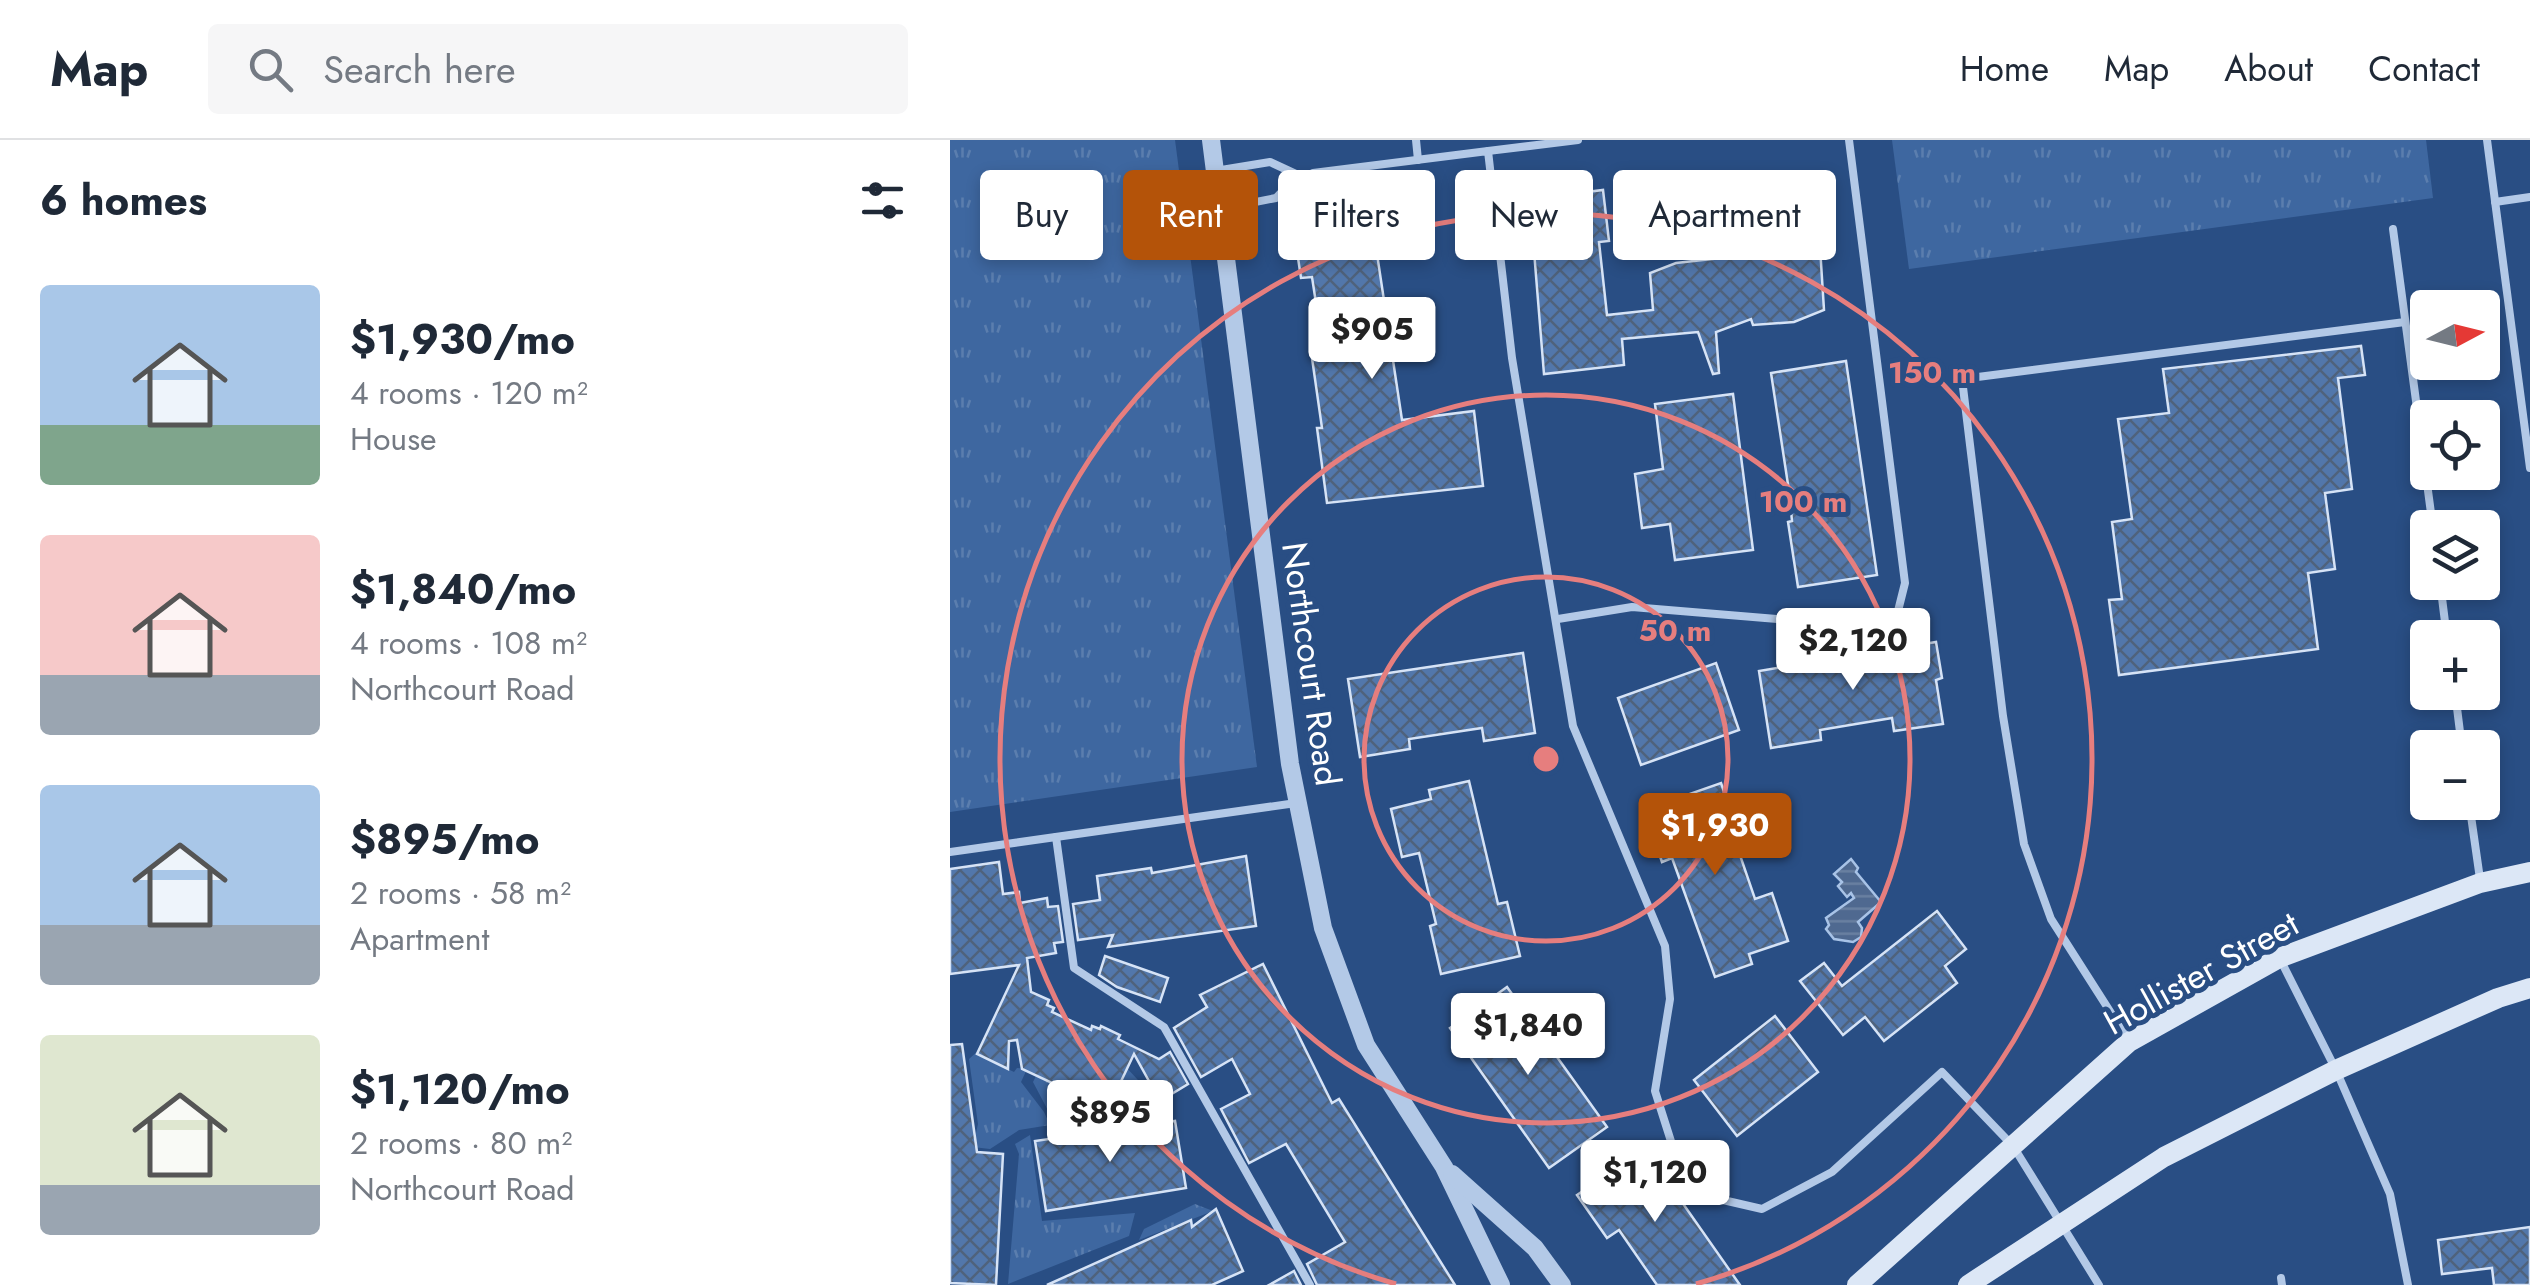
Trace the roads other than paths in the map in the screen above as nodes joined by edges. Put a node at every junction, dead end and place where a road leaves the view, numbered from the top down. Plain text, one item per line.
1 (1211, 140) edge
2 (1416, 140) edge
3 (1578, 140) edge
4 (1850, 140) edge
5 (2487, 140) edge
6 (1488, 151) junction
7 (1418, 160) junction
8 (1215, 170) edge
9 (1221, 170) edge
10 (1337, 170) edge
11 (2530, 197) edge
12 (1258, 202) edge
13 (2495, 202) junction
14 (2393, 229) dead end
15 (1227, 260) edge
16 (2405, 322) junction
17 (2530, 468) edge
18 (2431, 510) edge
19 (1558, 619) junction
20 (1296, 803) junction
21 (2472, 820) edge
22 (1056, 837) junction
23 (950, 852) edge
24 (2530, 872) edge
25 (2480, 883) junction
26 (2279, 958) junction
27 (2530, 988) edge
28 (2130, 1042) junction
29 (2336, 1070) junction
30 (2013, 1146) junction
31 (1444, 1168) junction
32 (2061, 1224) junction
33 (1310, 1285) edge
34 (1501, 1285) edge
35 (1562, 1285) edge
36 (1857, 1285) edge
37 (1968, 1285) edge
38 (2099, 1285) edge
39 (2408, 1285) edge

1 - 8 street, Northcourt Road
2 - 7 lane
3 - 6 lane
4 - 19 lane
5 - 13 lane
6 - 7 lane
6 - 19 lane
7 - 10 lane
9 - 12 lane
11 - 13 lane
13 - 17 lane
14 - 16 lane
15 - 20 street, Northcourt Road
16 - 18 lane
16 - 28 lane
19 - 30 lane
20 - 22 lane
20 - 31 street, Northcourt Road
21 - 25 lane
22 - 23 lane
22 - 33 lane
24 - 25 main road, Hollister Street
25 - 26 main road, Hollister Street
26 - 28 main road, Hollister Street
26 - 29 lane
27 - 29 main road
28 - 30 main road, Hollister Street
29 - 32 main road
29 - 39 lane
30 - 32 lane
30 - 36 main road, Hollister Street
31 - 34 street, Northcourt Road
31 - 35 street, Northcourt Road
32 - 37 main road
32 - 38 lane

